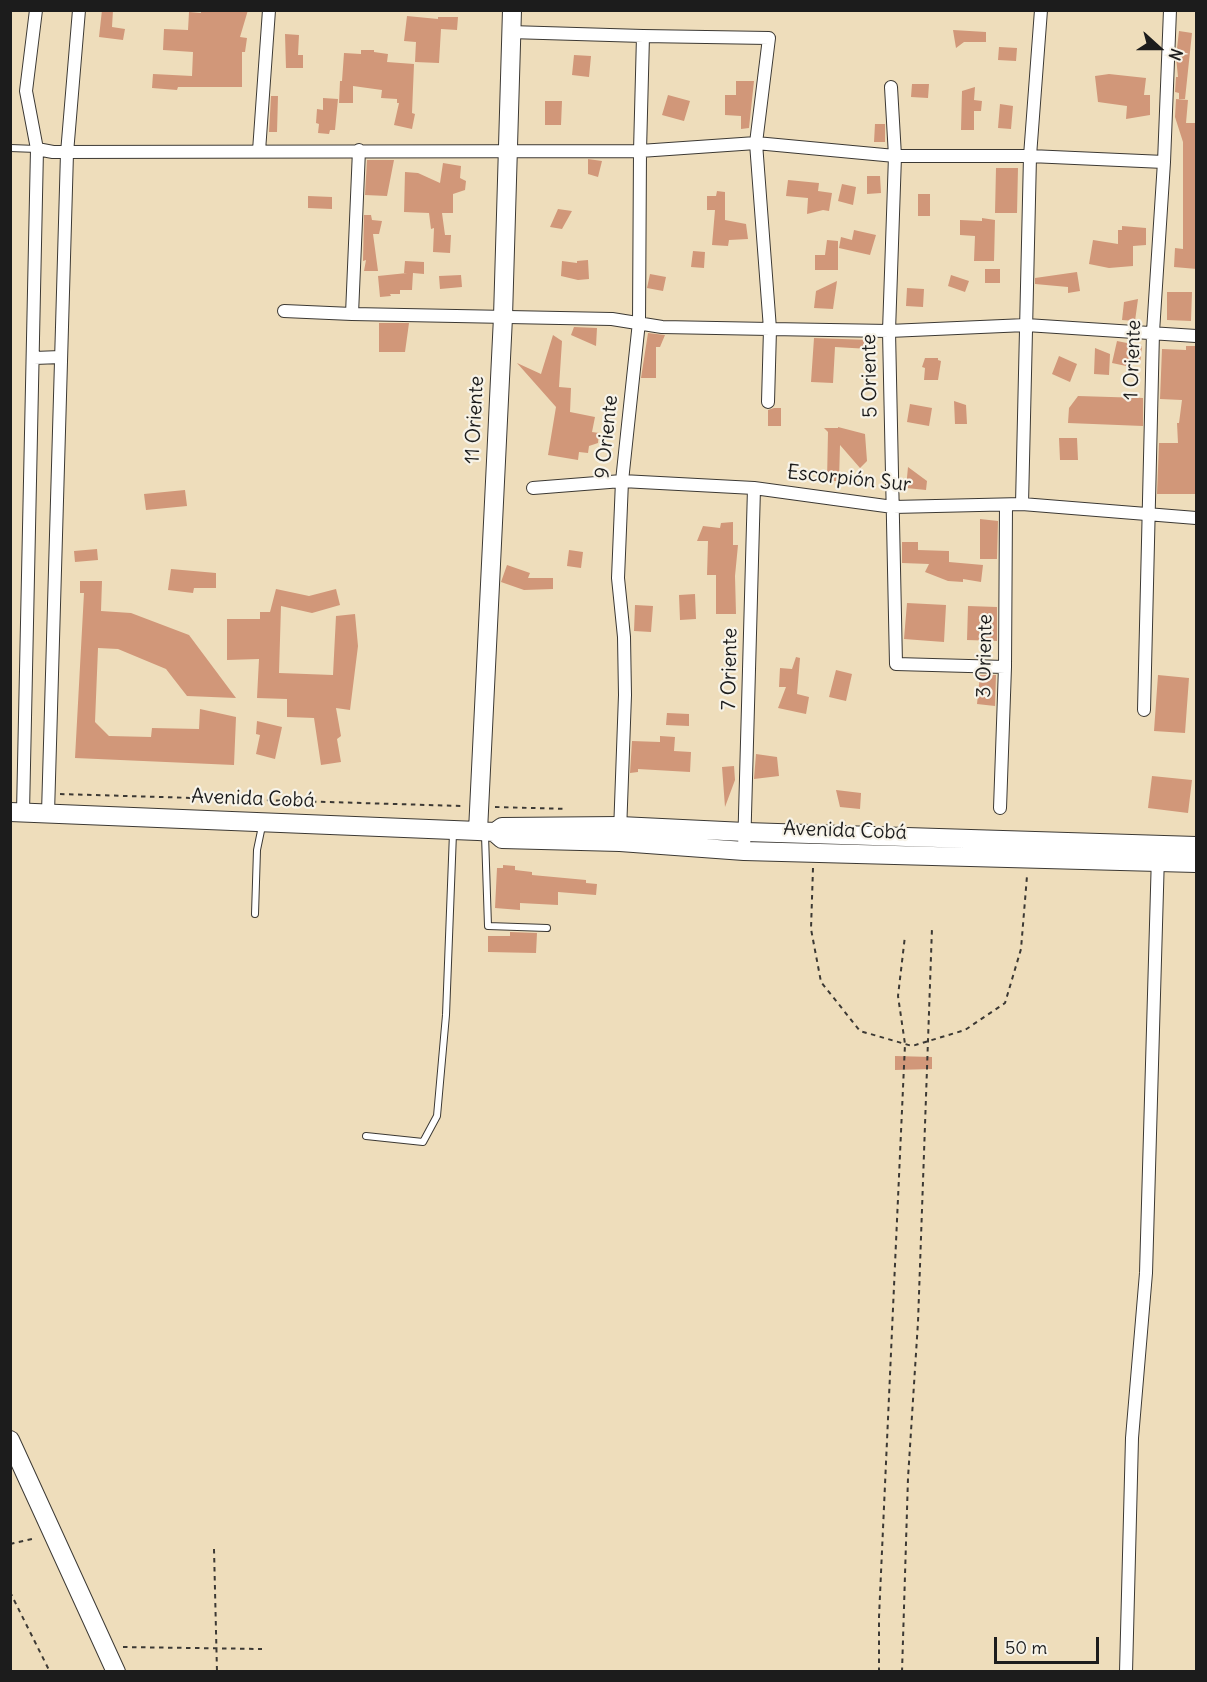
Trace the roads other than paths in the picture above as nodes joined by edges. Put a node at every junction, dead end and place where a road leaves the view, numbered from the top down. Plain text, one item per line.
1 (36, 10) edge
2 (80, 10) edge
3 (269, 10) edge
4 (512, 10) edge
5 (1041, 10) edge
6 (1170, 10) edge
7 (510, 32) junction
8 (643, 36) junction
9 (891, 87) dead end
10 (756, 143) junction
11 (10, 148) edge
12 (37, 149) junction
13 (359, 150) junction
14 (640, 150) junction
15 (259, 151) junction
16 (509, 151) junction
17 (67, 153) junction
18 (895, 156) junction
19 (1030, 156) junction
20 (1164, 162) junction
21 (284, 311) dead end
22 (352, 314) junction
23 (503, 317) junction
24 (639, 322) junction
25 (1026, 325) junction
26 (770, 329) junction
27 (888, 331) junction
28 (1153, 332) junction
29 (1197, 336) edge
30 (61, 357) junction
31 (33, 358) junction
32 (768, 402) dead end
33 (622, 481) junction
34 (533, 488) dead end
35 (754, 488) junction
36 (1022, 504) junction
37 (1006, 506) junction
38 (893, 507) junction
39 (1148, 516) junction
40 (1197, 518) edge
41 (1005, 667) junction
42 (1144, 710) dead end
43 (1000, 808) dead end
44 (17, 812) edge
45 (48, 813) junction
46 (263, 822) junction
47 (453, 830) junction
48 (486, 832) junction
49 (745, 832) junction
50 (620, 834) junction
51 (1197, 846) edge
52 (744, 851) junction
53 (1158, 854) junction
54 (1197, 864) edge
55 (255, 914) dead end
56 (547, 928) dead end
57 (366, 1136) dead end
58 (10, 1440) edge
59 (116, 1671) edge
60 (1126, 1671) edge

1 - 12 street
2 - 17 street
3 - 15 street
4 - 7 main road, 11 Oriente
5 - 19 street
6 - 20 street, 1 Oriente
7 - 8 street
7 - 16 main road, 11 Oriente
8 - 10 street
8 - 14 street, 9 Oriente
9 - 18 street, 5 Oriente
10 - 14 street
10 - 18 street
10 - 26 street
11 - 12 lane
12 - 17 street
12 - 31 street
13 - 15 street
13 - 16 street
13 - 22 street
14 - 16 street
14 - 24 street, 9 Oriente
15 - 17 street
16 - 23 main road, 11 Oriente
17 - 30 street
18 - 19 street
18 - 27 street, 5 Oriente
19 - 20 street
19 - 25 street
20 - 28 street, 1 Oriente
21 - 22 street
22 - 23 street
23 - 24 street
23 - 48 main road, 11 Oriente
24 - 26 street
24 - 33 street, 9 Oriente
25 - 27 street
25 - 28 street
25 - 36 street
26 - 27 street
26 - 32 street
27 - 38 street, 5 Oriente
28 - 29 street
28 - 39 street, 1 Oriente
30 - 31 street
30 - 45 street
31 - 44 street
33 - 34 street, Escorpión Sur
33 - 35 street, Escorpión Sur
33 - 50 street, 9 Oriente
35 - 38 street, Escorpión Sur
35 - 49 street, 7 Oriente
36 - 37 street, Escorpión Sur
36 - 39 street, Escorpión Sur
37 - 38 street, Escorpión Sur
37 - 41 street, 3 Oriente
38 - 41 street, 5 Oriente
39 - 40 street, Escorpión Sur
39 - 42 street, 1 Oriente
41 - 43 street, 3 Oriente
44 - 45 main road, Avenida Cobá
45 - 46 main road, Avenida Cobá
46 - 47 main road, Avenida Cobá
46 - 55 lane
47 - 48 main road, Avenida Cobá
47 - 57 lane
48 - 50 main road, Avenida Cobá
48 - 56 lane
49 - 50 main road, Avenida Cobá
49 - 52 street, 7 Oriente
49 - 53 main road, Avenida Cobá
50 - 52 main road, Avenida Cobá
51 - 53 main road, Avenida Cobá
52 - 53 main road, Avenida Cobá
53 - 54 main road, Avenida Cobá
53 - 60 street
58 - 59 main road

